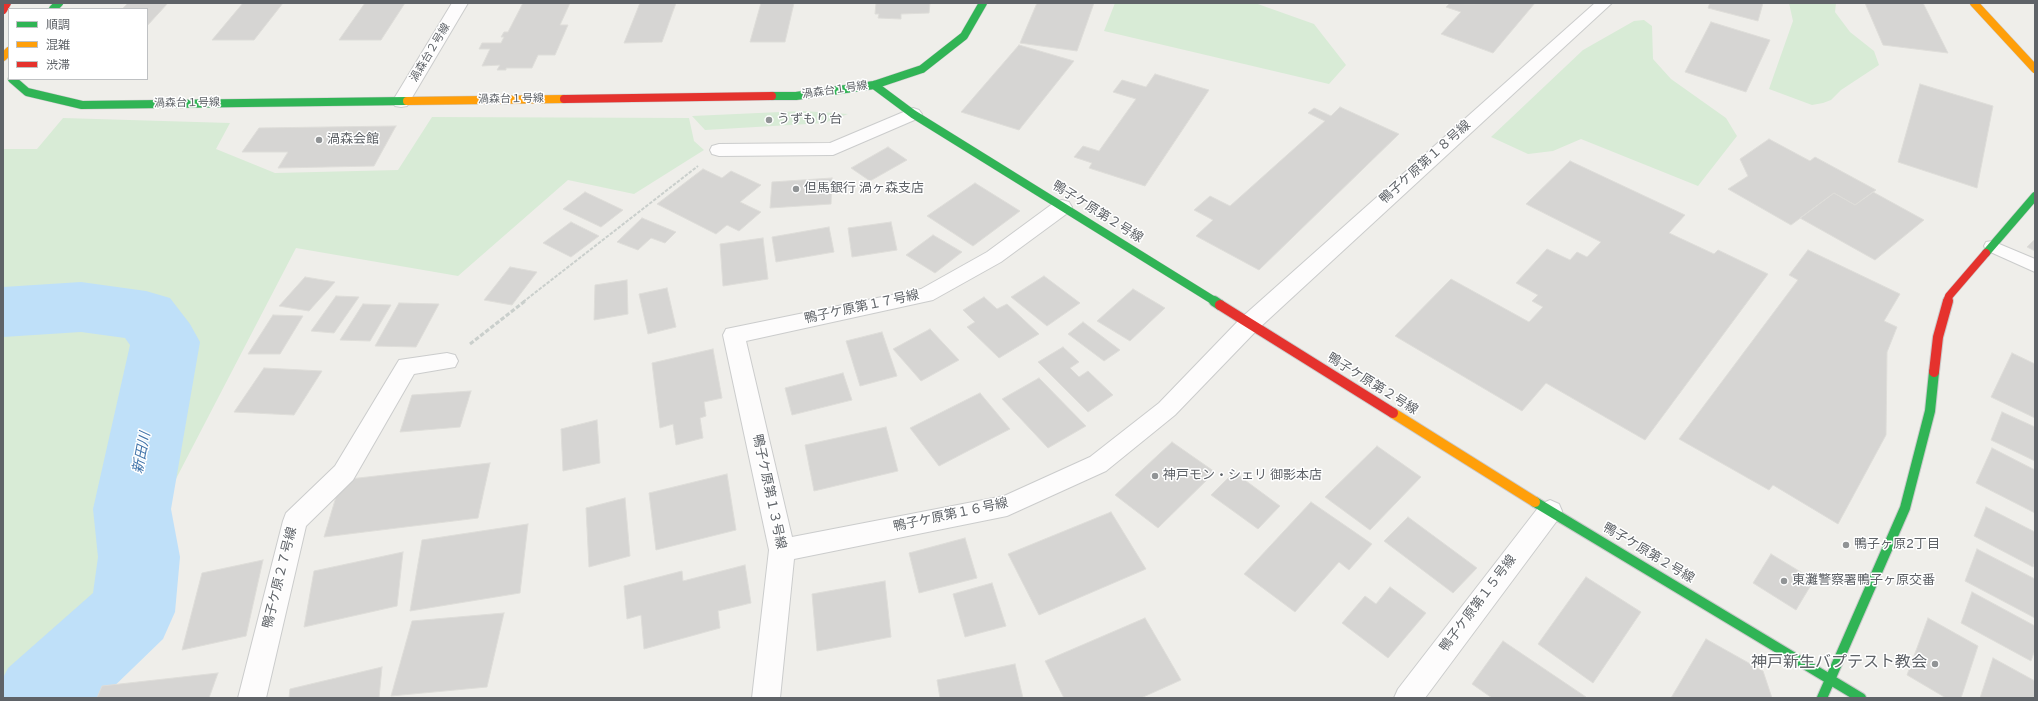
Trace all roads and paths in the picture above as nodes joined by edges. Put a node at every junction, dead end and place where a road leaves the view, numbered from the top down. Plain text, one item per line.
1 (7, 3) edge
2 (460, 3) edge
3 (983, 3) edge
4 (1604, 3) edge
5 (1974, 3) edge
6 (3, 10) edge
7 (2035, 69) edge
8 (13, 80) edge
9 (874, 86) junction
10 (401, 102) junction
11 (913, 114) junction
12 (719, 150) joint
13 (2035, 196) edge
14 (1062, 207) junction
15 (1992, 246) junction
16 (2035, 266) edge
17 (1249, 324) junction
18 (734, 335) joint
19 (448, 361) joint
20 (1550, 511) junction
21 (782, 550) junction
22 (1831, 680) junction
23 (252, 698) edge
24 (766, 698) edge
25 (1408, 698) edge
26 (1822, 698) edge
27 (1861, 698) edge

1 - 6 street
2 - 10 street, 渦森台２号線
3 - 9 street, 渦森台１号線
4 - 17 street, 鴨子ケ原第１８号線
5 - 7 street
8 - 10 street, 渦森台１号線
9 - 10 street, 渦森台１号線
9 - 11 street, 鴨子ケ原第２号線
11 - 12 street
11 - 14 street, 鴨子ケ原第２号線
12 - 19 path
13 - 15 street
14 - 17 street, 鴨子ケ原第２号線
14 - 18 street, 鴨子ケ原第１７号線
15 - 16 lane
15 - 22 street
17 - 20 street, 鴨子ケ原第２号線
17 - 21 street, 鴨子ケ原第１６号線
18 - 21 street, 鴨子ケ原第１３号線
19 - 23 street, 鴨子ケ原２７号線
20 - 22 street, 鴨子ケ原第２号線
20 - 25 street, 鴨子ケ原第１５号線
21 - 24 street, 鴨子ケ原第１３号線
22 - 26 street
22 - 27 street, 鴨子ケ原第２号線

